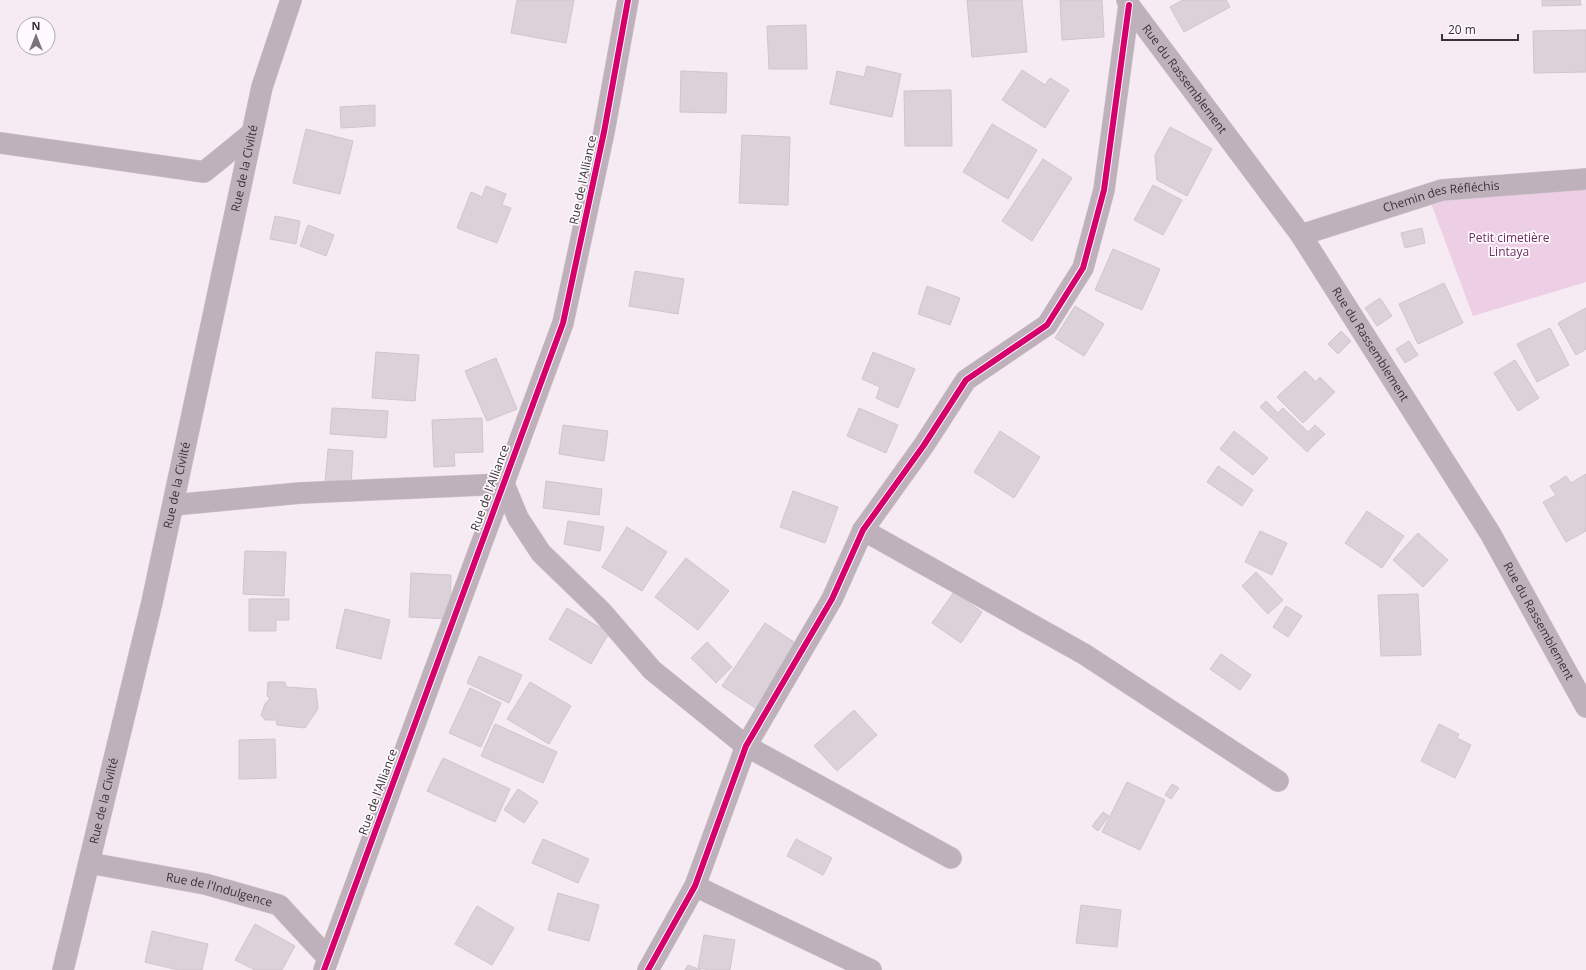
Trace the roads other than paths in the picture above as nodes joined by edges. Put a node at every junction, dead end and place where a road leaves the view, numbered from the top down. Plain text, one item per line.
1 (291, 0) edge
2 (628, 0) edge
3 (1128, 2) edge
4 (252, 133) junction
5 (0, 143) edge
6 (1586, 179) edge
7 (1301, 235) junction
8 (504, 484) junction
9 (173, 505) junction
10 (863, 530) junction
11 (1586, 707) edge
12 (746, 746) junction
13 (1278, 781) dead end
14 (951, 858) dead end
15 (88, 863) junction
16 (696, 886) junction
17 (326, 964) edge
18 (63, 970) edge
19 (648, 970) edge
20 (871, 970) edge

1 - 4 street, Rue de la Civilté
2 - 8 street, Rue de l'Alliance
3 - 7 street, Rue du Rassemblement
3 - 10 street
4 - 5 street
4 - 9 street, Rue de la Civilté
6 - 7 street, Chemin des Réfléchis
7 - 11 street, Rue du Rassemblement
8 - 9 street
8 - 12 street
8 - 17 street, Rue de l'Alliance
9 - 15 street, Rue de la Civilté
10 - 12 street
10 - 13 street
12 - 14 street
12 - 16 street
15 - 17 street, Rue de l'Indulgence
15 - 18 street, Rue de la Civilté
16 - 19 street
16 - 20 street

